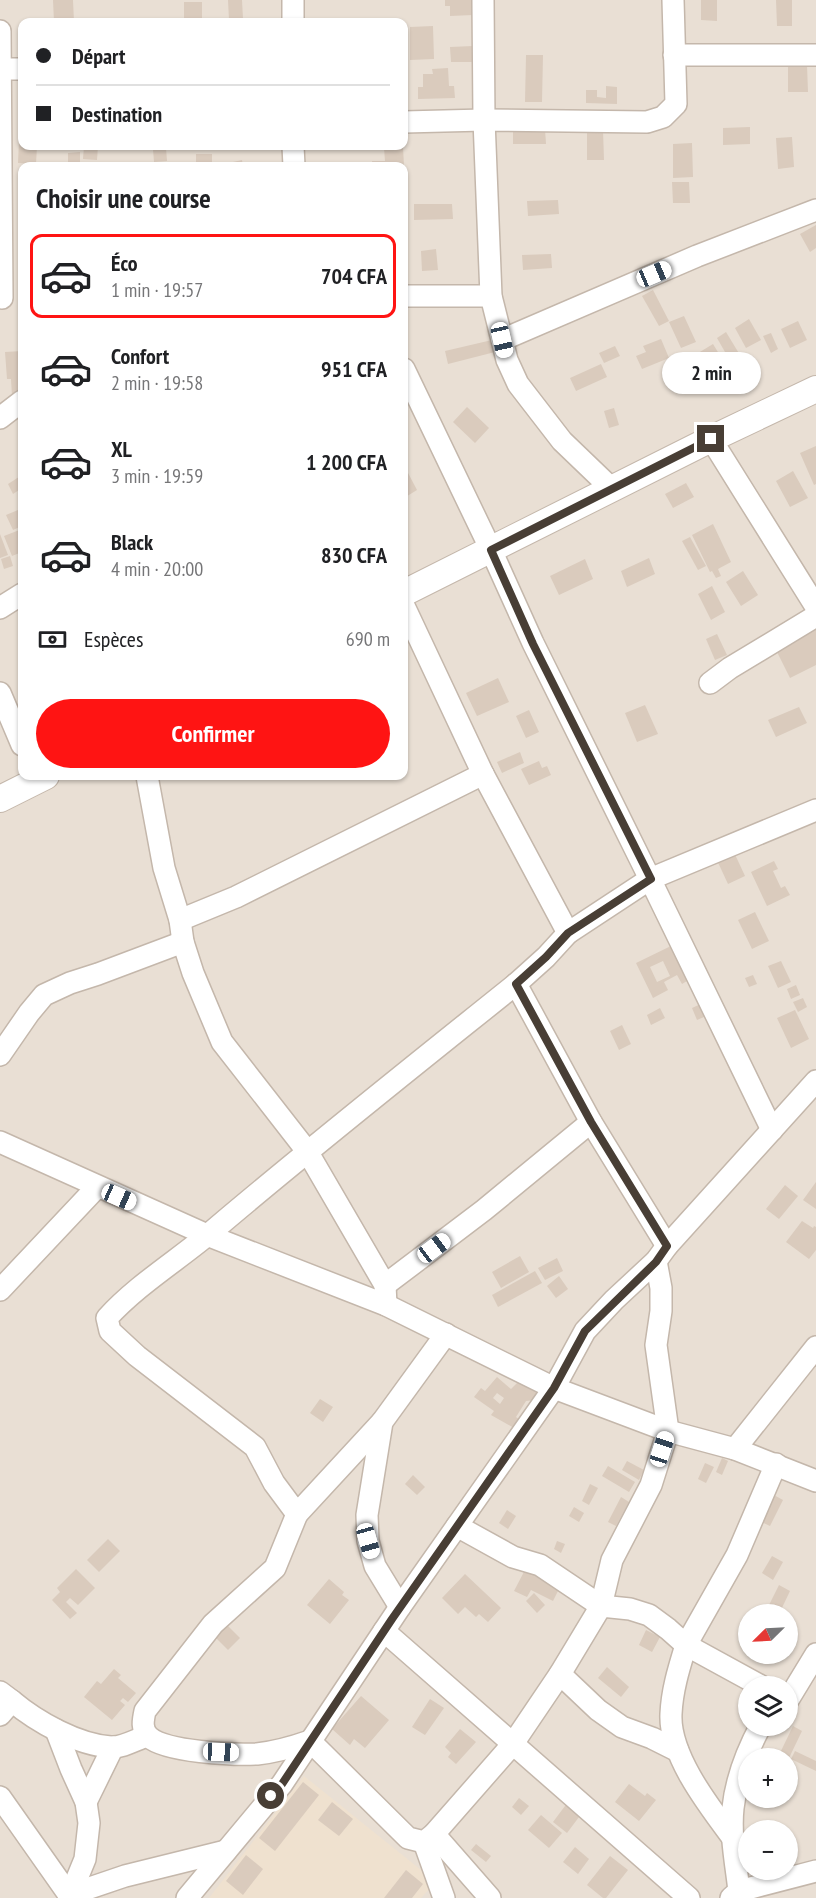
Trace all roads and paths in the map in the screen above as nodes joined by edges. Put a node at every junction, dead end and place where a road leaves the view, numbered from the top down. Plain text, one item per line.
1 (293, 0) edge
2 (483, 0) edge
3 (673, 0) edge
4 (293, 18) edge
5 (0, 32) edge
6 (674, 55) junction
7 (816, 55) edge
8 (0, 69) edge
9 (18, 69) edge
10 (484, 120) junction
11 (408, 122) edge
12 (816, 210) edge
13 (408, 296) edge
14 (491, 296) junction
15 (8, 298) edge
16 (502, 340) junction
17 (408, 377) edge
18 (816, 389) edge
19 (18, 404) edge
20 (0, 418) edge
21 (711, 439) junction
22 (612, 489) junction
23 (491, 550) junction
24 (408, 591) edge
25 (18, 597) edge
26 (816, 607) edge
27 (0, 608) edge
28 (408, 615) edge
29 (816, 616) edge
30 (710, 683) dead end
31 (0, 693) edge
32 (18, 736) edge
33 (483, 774) junction
34 (35, 780) edge
35 (148, 780) edge
36 (0, 799) edge
37 (816, 810) edge
38 (651, 879) junction
39 (180, 920) junction
40 (568, 933) junction
41 (183, 942) junction
42 (516, 984) junction
43 (0, 1055) edge
44 (816, 1081) edge
45 (591, 1122) junction
46 (772, 1130) junction
47 (0, 1142) edge
48 (307, 1151) junction
49 (97, 1187) junction
50 (207, 1235) junction
51 (661, 1254) junction
52 (0, 1290) edge
53 (385, 1295) junction
54 (446, 1334) junction
55 (816, 1347) edge
56 (554, 1388) junction
57 (382, 1422) junction
58 (668, 1431) junction
59 (735, 1449) junction
60 (776, 1464) junction
61 (816, 1481) edge
62 (297, 1514) junction
63 (457, 1526) junction
64 (601, 1606) junction
65 (400, 1607) junction
66 (384, 1631) junction
67 (686, 1645) junction
68 (816, 1654) edge
69 (560, 1674) junction
70 (743, 1676) edge
71 (798, 1684) edge
72 (4, 1703) edge
73 (56, 1730) junction
74 (147, 1736) junction
75 (755, 1736) edge
76 (310, 1741) junction
77 (512, 1745) junction
78 (113, 1748) junction
79 (678, 1751) junction
80 (0, 1797) edge
81 (86, 1802) junction
82 (732, 1837) junction
83 (429, 1838) junction
84 (226, 1851) junction
85 (816, 1871) edge
86 (735, 1894) edge
87 (69, 1897) edge
88 (187, 1898) edge
89 (444, 1898) edge
90 (490, 1898) edge
91 (689, 1898) edge

1 - 4 street
2 - 10 street
3 - 6 street
5 - 8 street
6 - 7 street
6 - 10 street
8 - 9 street
8 - 15 street
10 - 11 street
10 - 14 street
12 - 16 street
13 - 14 street
14 - 16 street
16 - 22 street
17 - 23 street
18 - 21 street
19 - 20 street
21 - 22 street
21 - 26 street
22 - 23 street
23 - 24 street
23 - 38 street
25 - 27 street
28 - 33 street
29 - 30 street
31 - 32 street
33 - 39 street
33 - 40 street
34 - 36 street
35 - 39 street
37 - 38 street
38 - 40 street
38 - 46 street
39 - 41 street
40 - 42 street
41 - 43 street
41 - 48 street
42 - 45 street
42 - 48 street
44 - 46 street
45 - 51 street
45 - 53 street
46 - 51 street
47 - 49 street
48 - 50 street
48 - 53 street
49 - 50 street
49 - 52 street
50 - 53 street
50 - 62 street
51 - 56 street
51 - 58 street
53 - 54 street
54 - 56 street
54 - 57 street
55 - 59 street
56 - 58 street
56 - 63 street
57 - 62 street
57 - 65 street
58 - 59 street
58 - 64 street
59 - 60 street
60 - 61 street
60 - 67 street
62 - 74 street
63 - 64 street
63 - 65 street
64 - 67 street
64 - 69 street
65 - 66 street
66 - 76 street
66 - 77 street
67 - 70 street
67 - 79 street
68 - 71 street
69 - 77 street
69 - 79 street
72 - 73 street
73 - 78 street
73 - 81 street
74 - 76 street
74 - 78 street
75 - 82 street
76 - 83 street
76 - 84 street
77 - 83 street
77 - 91 street
78 - 81 street
79 - 82 street
80 - 87 street
81 - 87 street
82 - 86 street
83 - 89 street
83 - 90 street
84 - 87 street
84 - 88 street
85 - 86 street

